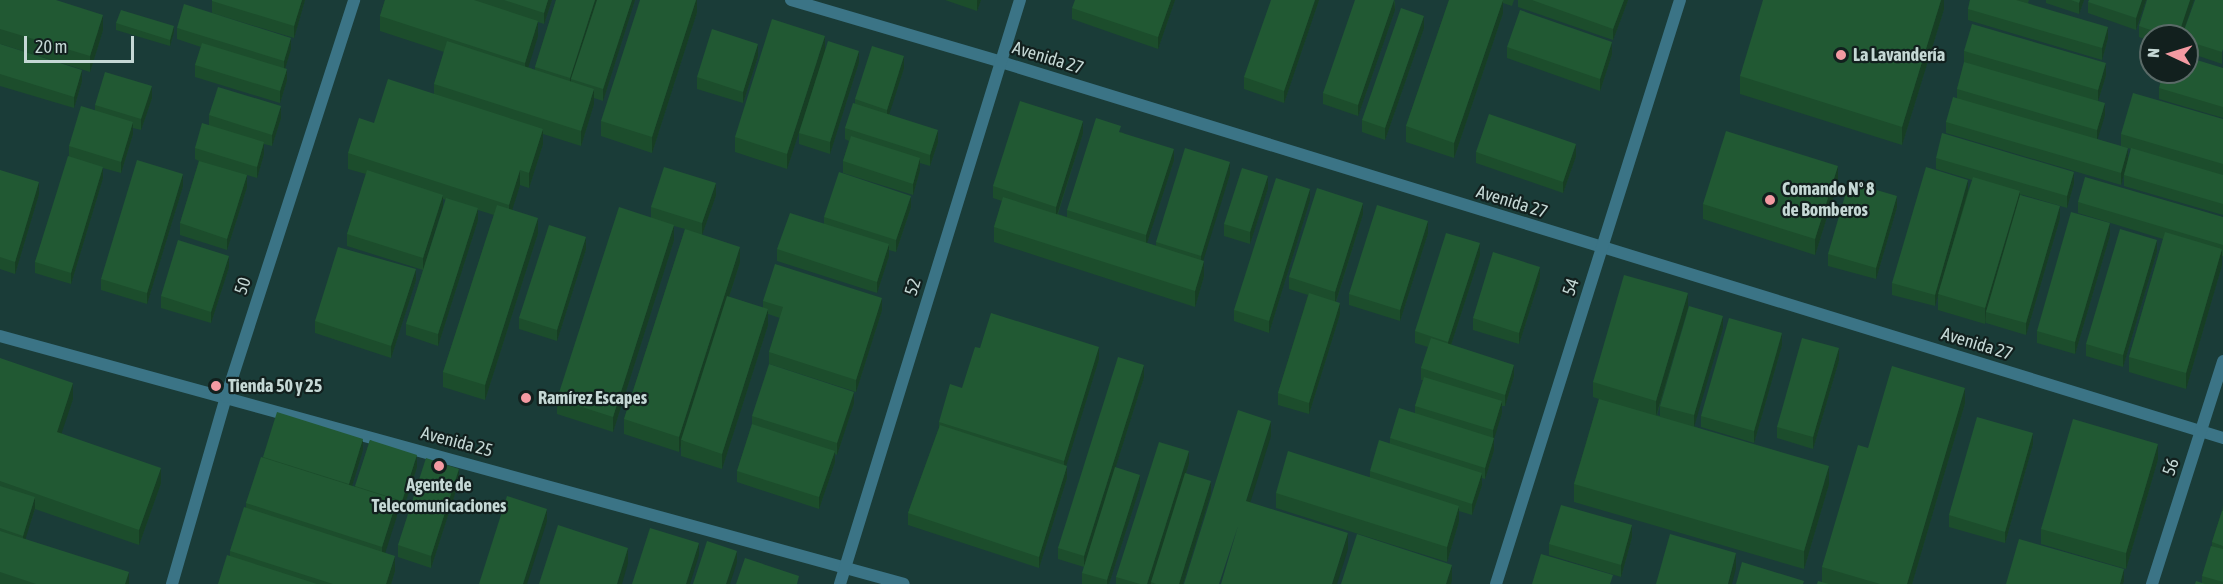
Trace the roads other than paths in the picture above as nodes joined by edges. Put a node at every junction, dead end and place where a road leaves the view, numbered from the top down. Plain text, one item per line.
1 (354, 0) edge
2 (791, 0) edge
3 (1020, 0) edge
4 (1680, 0) edge
5 (1001, 62) junction
6 (1602, 249) junction
7 (0, 336) edge
8 (2223, 361) edge
9 (226, 398) junction
10 (2201, 432) junction
11 (2223, 438) edge
12 (846, 566) junction
13 (172, 584) edge
14 (840, 584) edge
15 (904, 584) edge
16 (1496, 584) edge
17 (2152, 584) edge

1 - 9 street, 50
2 - 5 street, Avenida 27
3 - 5 street, 52
4 - 6 street, 54
5 - 6 street, Avenida 27
5 - 12 street, 52
6 - 10 street, Avenida 27
6 - 16 street, 54
7 - 9 street, Avenida 25
8 - 10 street, 56
9 - 12 street, Avenida 25
9 - 13 street, 50
10 - 11 street, Avenida 27
10 - 17 street, 56
12 - 14 street, 52
12 - 15 street, Avenida 25

